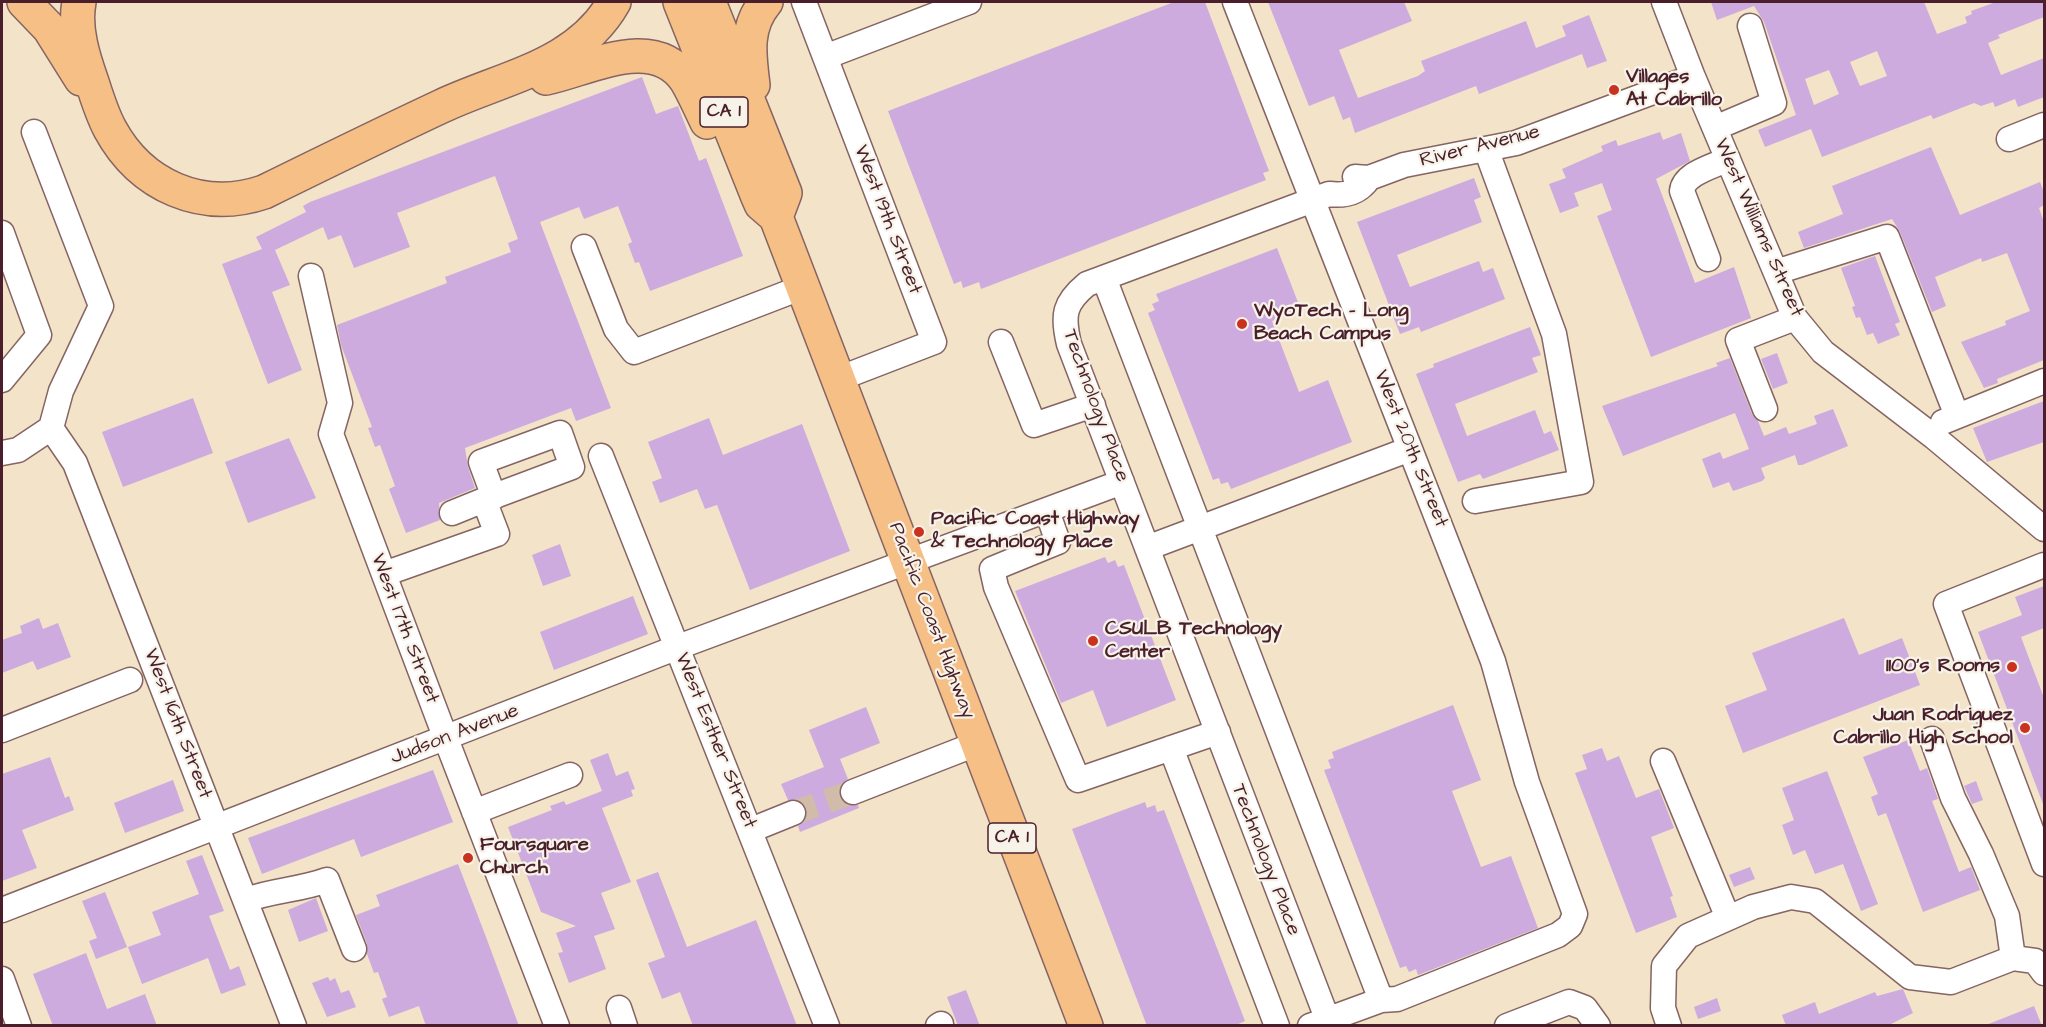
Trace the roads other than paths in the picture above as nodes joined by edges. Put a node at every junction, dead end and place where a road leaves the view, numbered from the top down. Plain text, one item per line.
1 (24, 2) edge
2 (79, 2) edge
3 (614, 2) edge
4 (680, 2) edge
5 (709, 2) edge
6 (766, 2) edge
7 (804, 2) edge
8 (969, 2) edge
9 (1235, 2) edge
10 (1664, 2) edge
11 (1750, 26) dead end
12 (825, 57) junction
13 (1693, 77) junction
14 (486, 90) junction
15 (101, 111) junction
16 (2044, 125) edge
17 (759, 128) junction
18 (1715, 128) junction
19 (34, 132) dead end
20 (2009, 139) dead end
21 (1486, 148) junction
22 (1728, 159) junction
23 (1320, 198) junction
24 (767, 207) junction
25 (2, 233) edge
26 (584, 247) dead end
27 (1707, 259) dead end
28 (1776, 272) junction
29 (311, 276) dead end
30 (1104, 278) junction
31 (803, 287) junction
32 (1795, 318) junction
33 (1001, 342) dead end
34 (838, 379) junction
35 (2, 380) edge
36 (2044, 381) edge
37 (1093, 405) junction
38 (1765, 409) dead end
39 (1957, 416) junction
40 (51, 428) junction
41 (1924, 429) junction
42 (1410, 449) junction
43 (2, 453) edge
44 (602, 456) dead end
45 (1122, 482) junction
46 (1475, 501) dead end
47 (1047, 511) junction
48 (452, 513) dead end
49 (1200, 528) junction
50 (2044, 529) edge
51 (1147, 548) junction
52 (909, 561) junction
53 (2044, 565) edge
54 (384, 574) junction
55 (678, 647) junction
56 (130, 680) dead end
57 (2, 730) edge
58 (1218, 732) junction
59 (446, 739) junction
60 (1932, 740) dead end
61 (976, 744) junction
62 (1171, 748) junction
63 (1663, 761) dead end
64 (570, 775) dead end
65 (853, 792) tunnel mouth
66 (474, 812) junction
67 (793, 813) tunnel mouth
68 (218, 827) junction
69 (751, 830) junction
70 (2044, 864) edge
71 (246, 900) junction
72 (2, 910) edge
73 (1728, 918) junction
74 (354, 949) dead end
75 (2013, 958) junction
76 (2044, 973) edge
77 (2, 979) edge
78 (1381, 1000) junction
79 (1322, 1024) edge
80 (19, 1026) edge
81 (294, 1026) edge
82 (557, 1026) edge
83 (827, 1026) edge
84 (1086, 1026) edge
85 (1277, 1026) edge
86 (1507, 1026) edge
87 (1598, 1026) edge
88 (1669, 1026) edge

1 - 15 highway
2 - 15 highway
3 - 14 highway
4 - 24 highway, Pacific Coast Highway / CA 1
5 - 17 highway, CA 1
6 - 17 highway
7 - 12 street, West 19th Street
8 - 12 street
9 - 23 street, West 20th Street
10 - 13 street, West Williams Street
11 - 18 street
12 - 34 street, West 19th Street
13 - 18 street, West Williams Street
13 - 21 street, River Avenue
14 - 15 highway
14 - 24 highway
16 - 20 street
17 - 24 highway, CA 1
18 - 22 street, West Williams Street
19 - 40 street
21 - 23 street, River Avenue
21 - 46 street
22 - 27 street
22 - 28 street, West Williams Street
23 - 30 street, Technology Place
23 - 42 street, West 20th Street
24 - 31 highway, Pacific Coast Highway / CA 1
25 - 35 street
26 - 31 street
28 - 32 street, West Williams Street
28 - 39 street
29 - 54 street, West 17th Street
30 - 37 street, Technology Place
30 - 49 street
31 - 34 highway, Pacific Coast Highway / CA 1
32 - 38 street
32 - 41 street, West Williams Street
33 - 37 street
34 - 52 highway, Pacific Coast Highway / CA 1
36 - 39 street
37 - 45 street, Technology Place
39 - 41 street
40 - 43 street
40 - 68 street, West 16th Street
41 - 50 street, West Williams Street
42 - 49 street
42 - 78 street, West 20th Street
44 - 55 street, West Esther Street
45 - 47 street, Judson Avenue
45 - 51 street, Technology Place
47 - 52 street, Judson Avenue
47 - 62 street
48 - 54 street
49 - 51 street
49 - 78 street
51 - 58 street, Technology Place
52 - 55 street, Judson Avenue
52 - 61 highway, Pacific Coast Highway / CA 1
53 - 70 street
54 - 59 street, West 17th Street
55 - 59 street, Judson Avenue
55 - 69 street, West Esther Street
56 - 57 street
58 - 62 street
58 - 79 street, Technology Place
59 - 66 street, West 17th Street
59 - 68 street, Judson Avenue
60 - 75 street
61 - 65 street
61 - 84 highway, Pacific Coast Highway / CA 1
62 - 85 street
63 - 73 street
64 - 66 street
66 - 82 street, West 17th Street
67 - 69 street
68 - 71 street, West 16th Street
68 - 72 street, Judson Avenue
69 - 83 street, West Esther Street
71 - 74 street
71 - 81 street, West 16th Street
73 - 75 street
73 - 88 street
75 - 76 street
77 - 80 street
78 - 79 street
86 - 87 street

